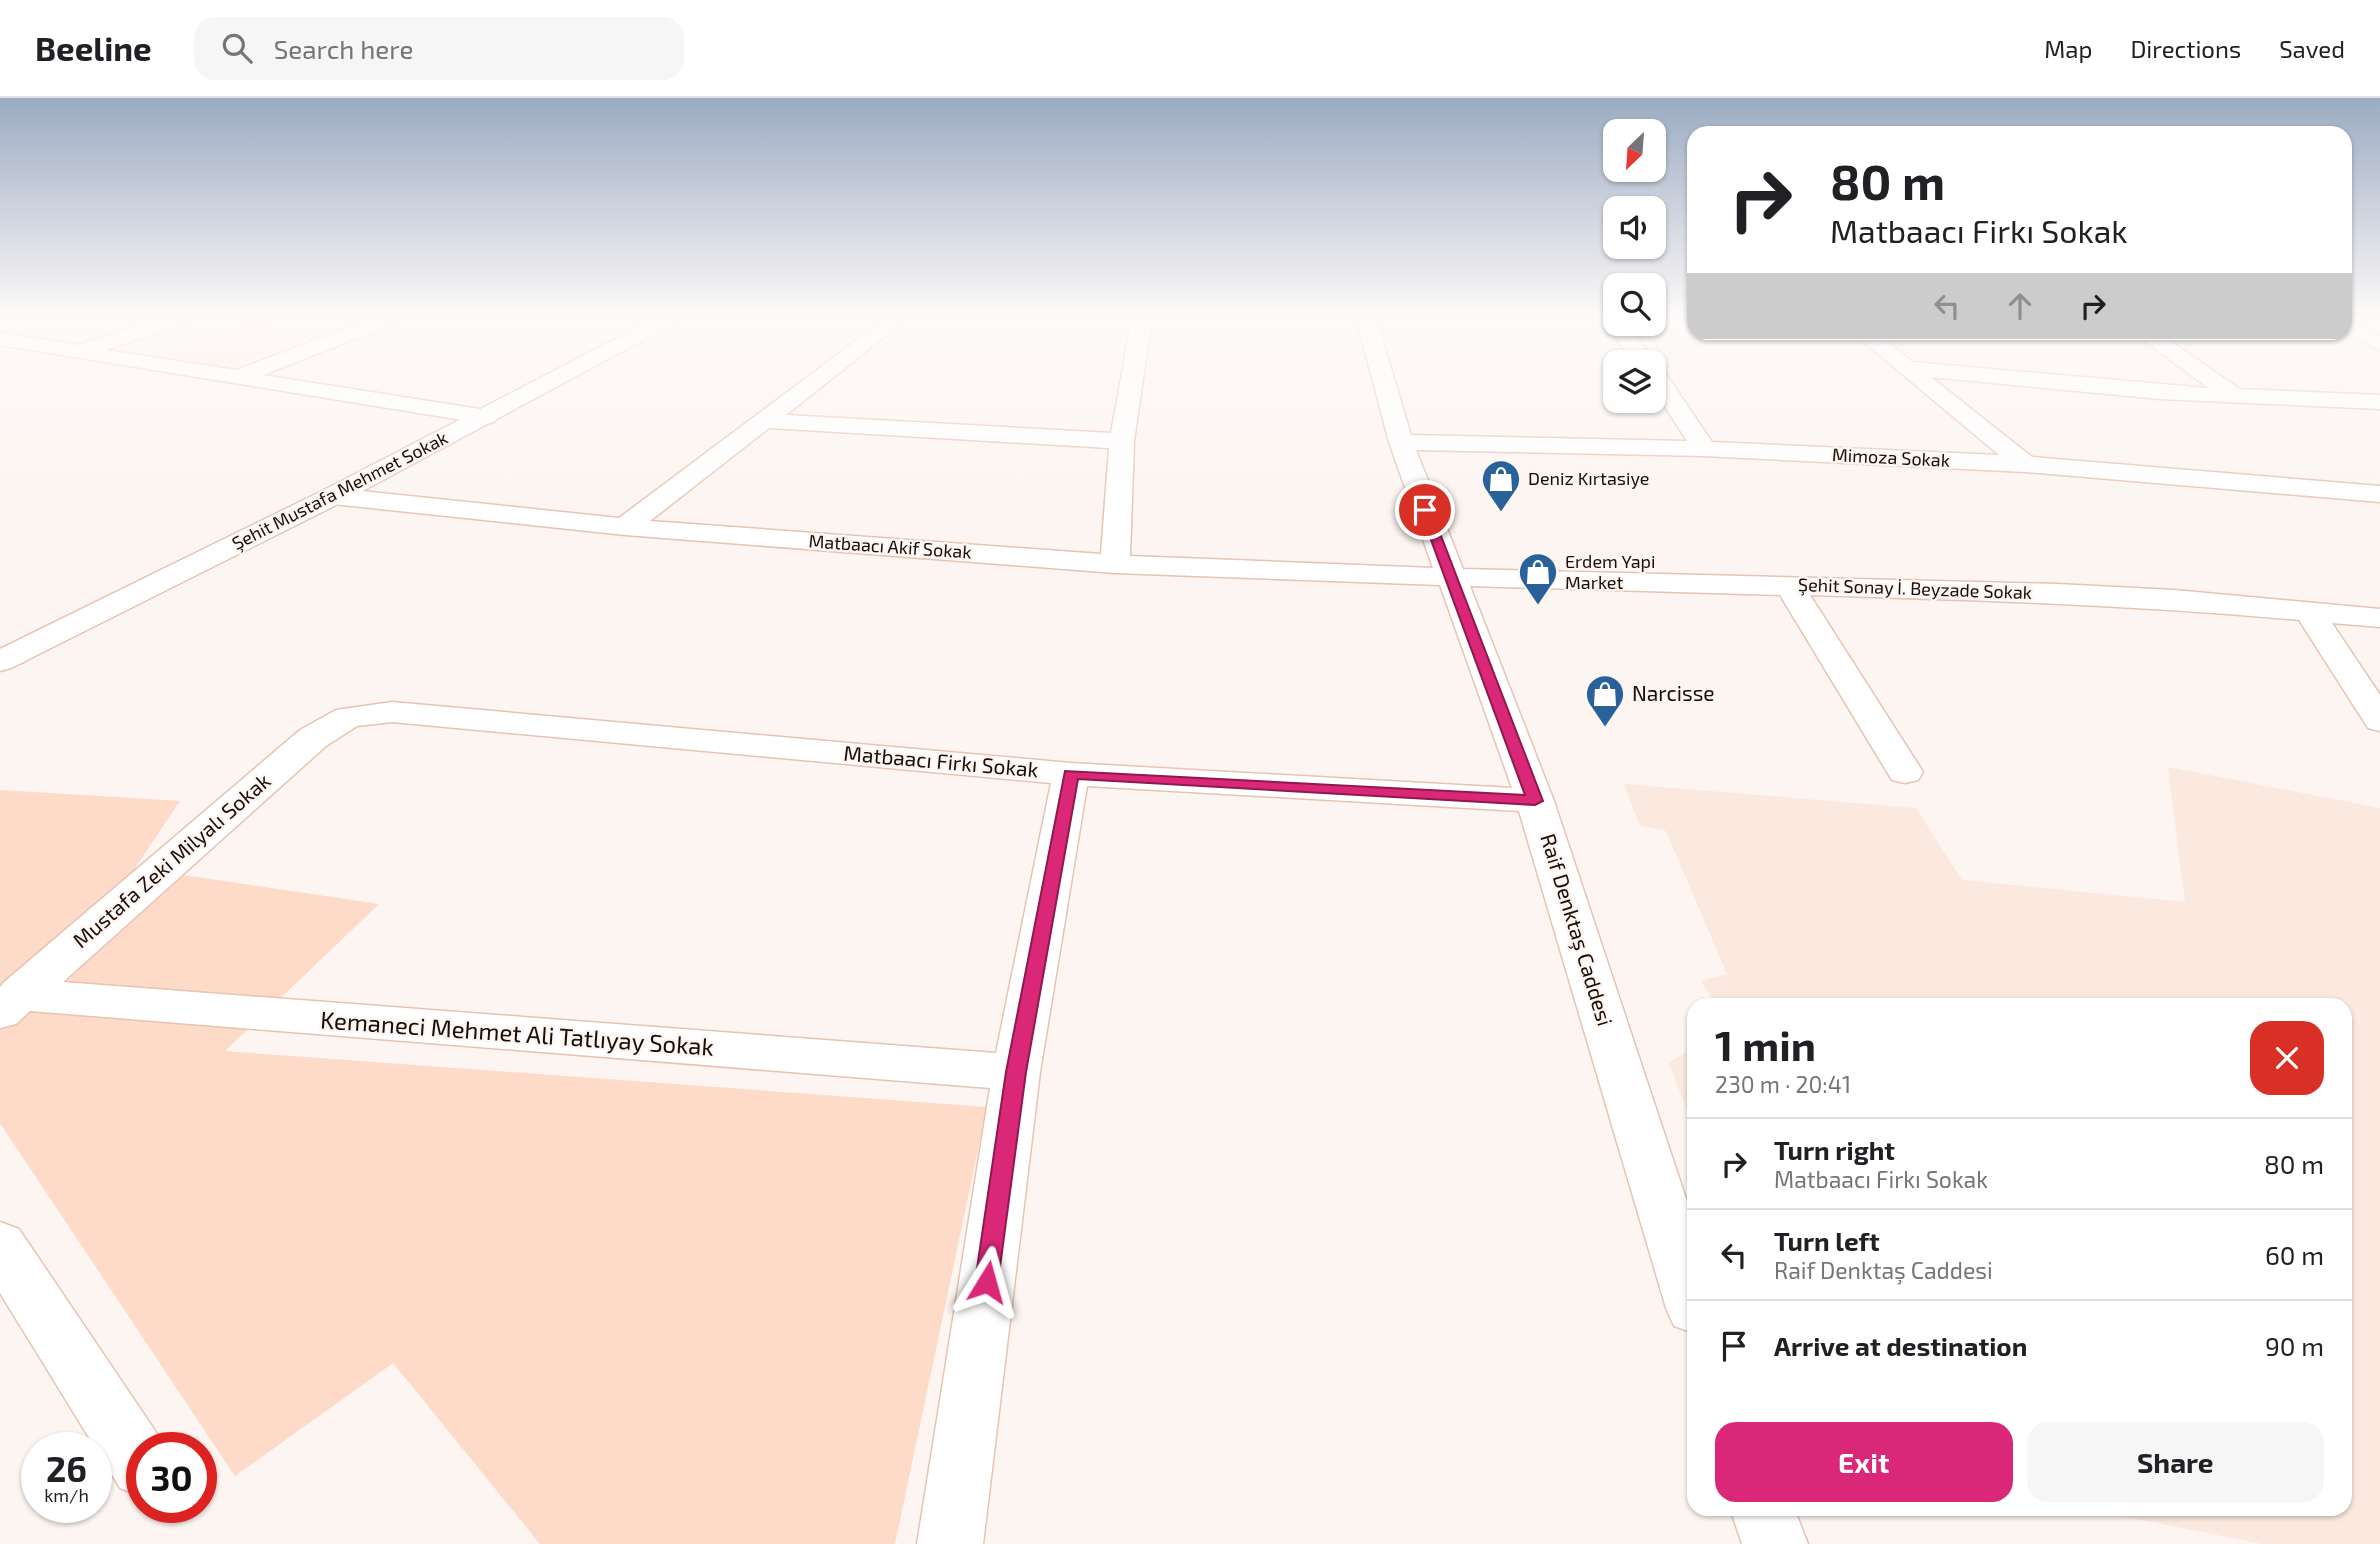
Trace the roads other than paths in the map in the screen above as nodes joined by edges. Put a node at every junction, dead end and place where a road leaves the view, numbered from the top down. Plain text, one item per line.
1 (284, 385) edge
2 (545, 385) edge
3 (810, 385) edge
4 (1131, 385) edge
5 (1385, 385) edge
6 (1929, 385) edge
7 (2092, 385) edge
8 (2220, 385) edge
9 (1666, 391) edge
10 (2235, 396) junction
11 (2380, 402) edge
12 (486, 417) junction
13 (763, 421) junction
14 (1122, 441) junction
15 (1401, 442) junction
16 (1704, 450) junction
17 (2025, 464) junction
18 (2380, 494) edge
19 (333, 496) junction
20 (625, 527) junction
21 (1115, 564) junction
22 (1449, 578) junction
23 (1788, 584) junction
24 (2309, 611) junction
25 (2380, 618) edge
26 (3, 664) edge
27 (348, 717) joint
28 (2380, 721) edge
29 (1905, 772) dead end
30 (1071, 774) junction
31 (1535, 801) junction
32 (9, 1003) edge
33 (1016, 1072) junction
34 (0, 1245) edge
35 (1687, 1286) edge
36 (126, 1441) edge
37 (1765, 1516) edge
38 (950, 1544) edge
39 (1775, 1544) edge

1 - 12 street
2 - 12 street, Şehit Mustafa Mehmet Sokak
3 - 13 street
4 - 14 street
5 - 15 street, Raif Denktaş Caddesi
6 - 17 street
7 - 10 street
8 - 10 street
9 - 16 street
10 - 11 street
12 - 19 street, Şehit Mustafa Mehmet Sokak
13 - 14 street
13 - 20 street
14 - 21 street
15 - 16 street, Mimoza Sokak
15 - 22 street, Raif Denktaş Caddesi
16 - 17 street, Mimoza Sokak
17 - 18 street, Mimoza Sokak
19 - 20 street, Matbaacı Akif Sokak
19 - 26 street, Şehit Mustafa Mehmet Sokak
20 - 21 street, Matbaacı Akif Sokak
21 - 22 street, Matbaacı Akif Sokak
22 - 23 street, Şehit Sonay İ. Beyzade Sokak
22 - 31 street, Raif Denktaş Caddesi
23 - 24 street, Şehit Sonay İ. Beyzade Sokak
23 - 29 street
24 - 25 street, Şehit Sonay İ. Beyzade Sokak
24 - 28 street
27 - 30 street, Matbaacı Firkı Sokak
27 - 32 street, Mustafa Zeki Milyalı Sokak
30 - 31 street, Matbaacı Firkı Sokak
30 - 33 street
31 - 35 street, Raif Denktaş Caddesi
32 - 33 street, Kemaneci Mehmet Ali Tatlıyay Sokak
33 - 38 street
34 - 36 street
37 - 39 street

